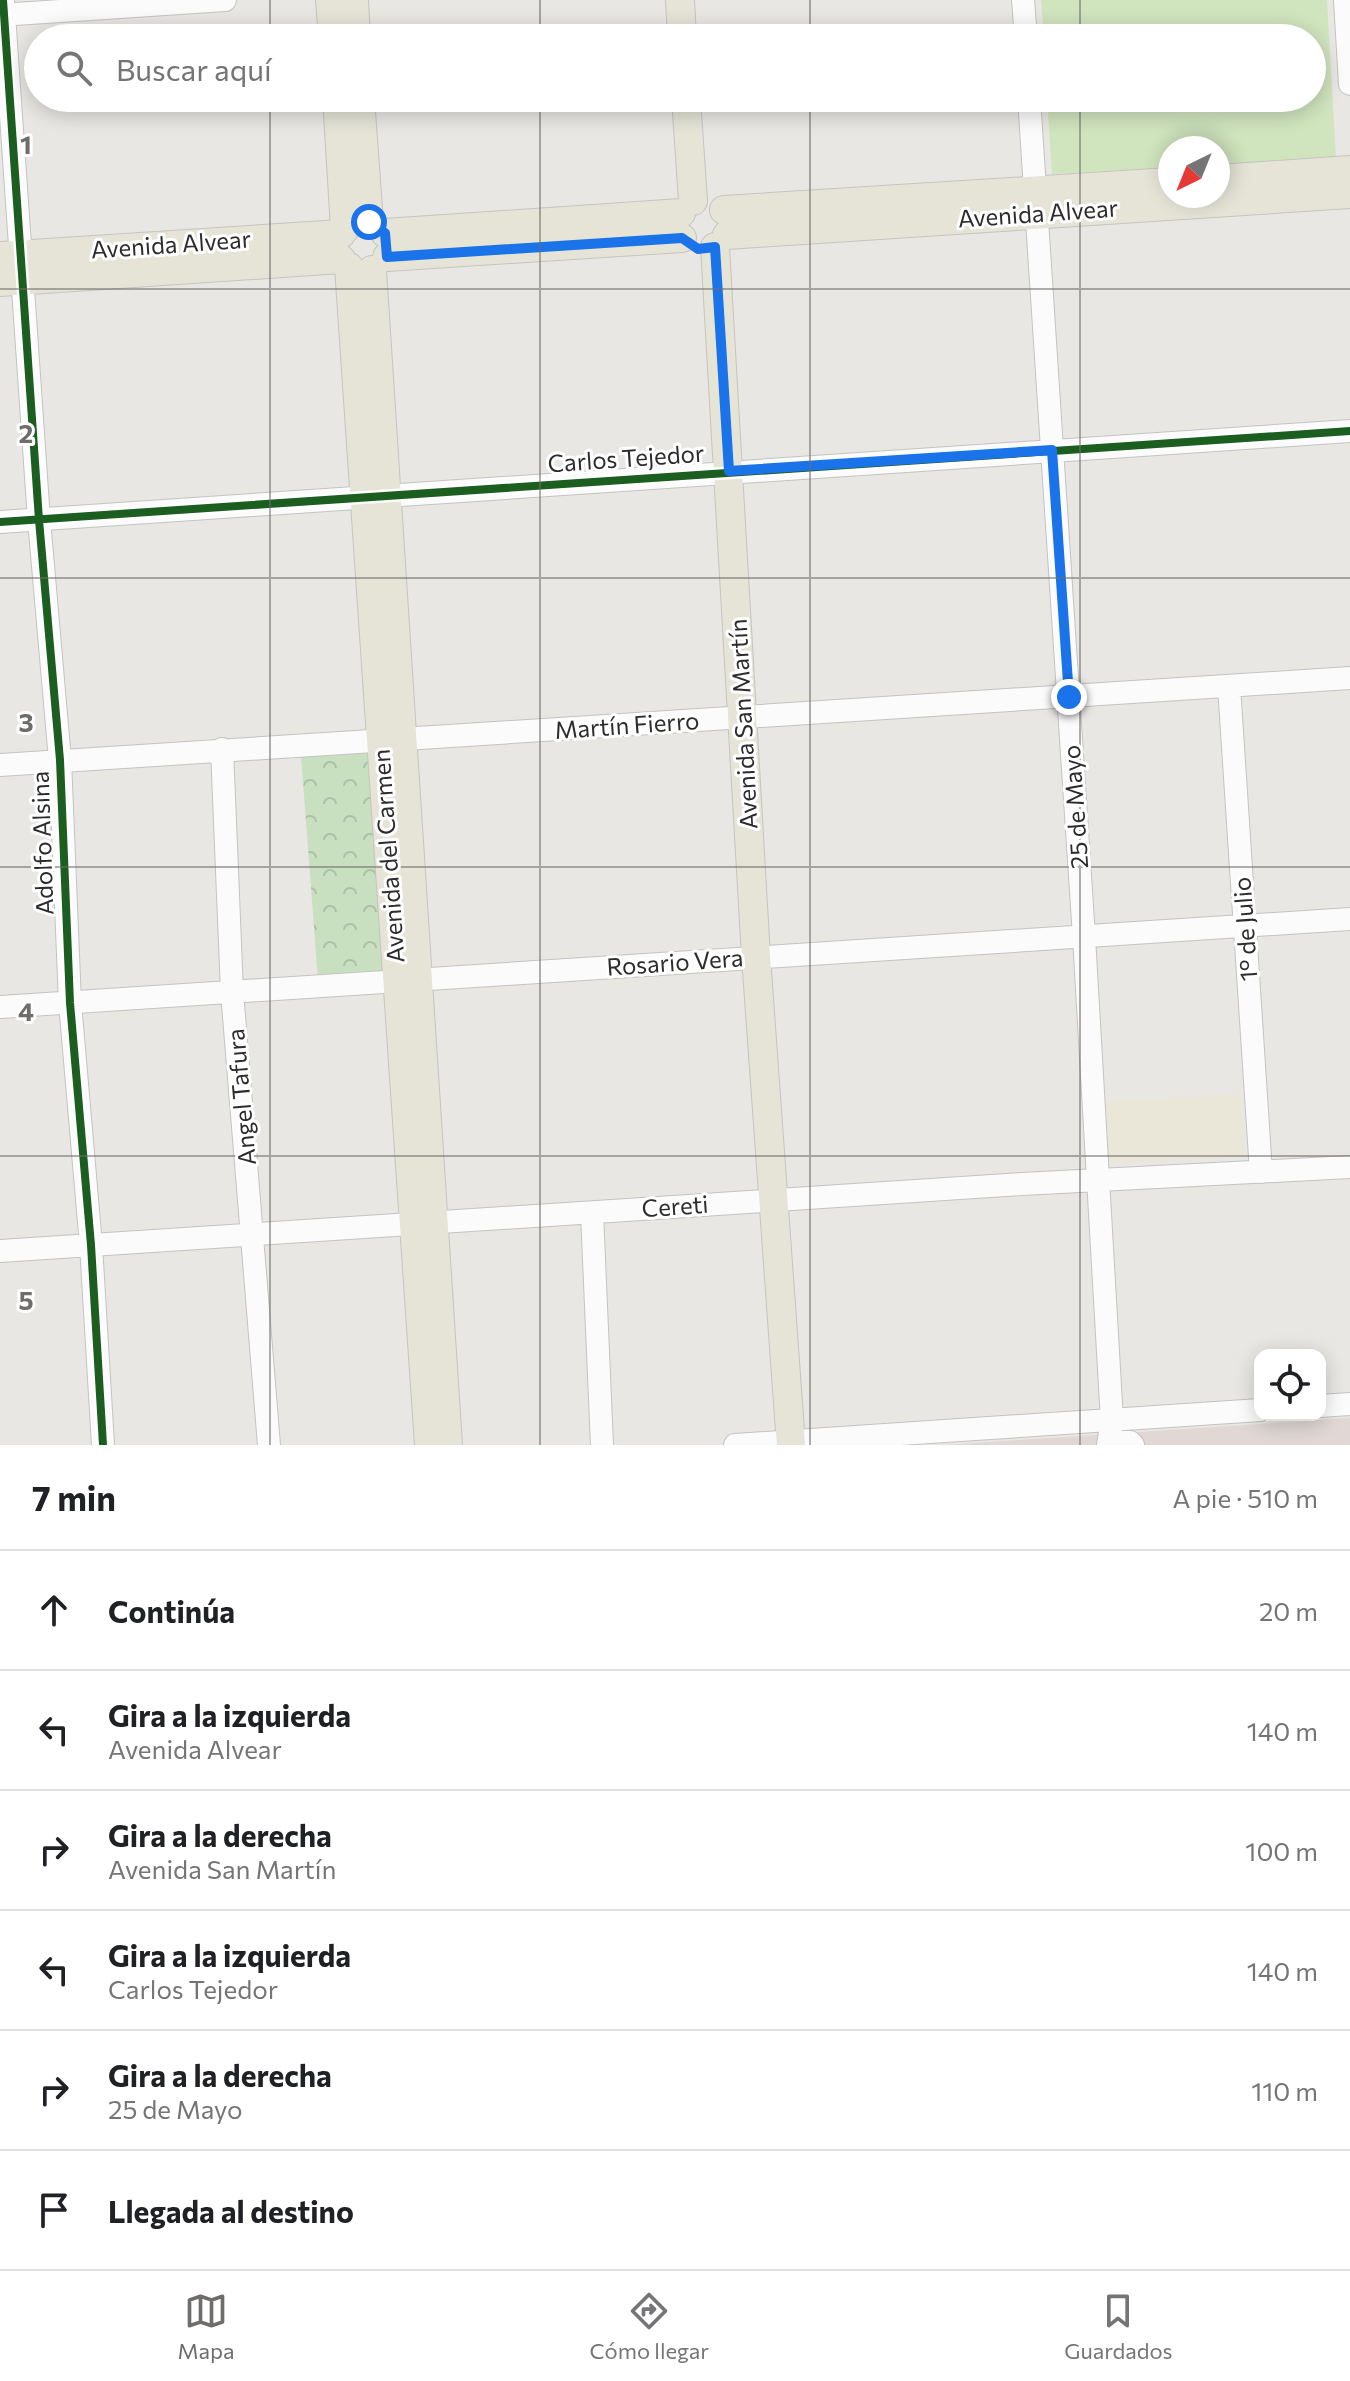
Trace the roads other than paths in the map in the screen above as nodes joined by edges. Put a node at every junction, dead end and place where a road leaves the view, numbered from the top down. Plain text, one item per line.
1 (225, 0) edge
2 (330, 0) edge
3 (354, 0) edge
4 (680, 0) edge
5 (696, 0) edge
6 (1023, 0) edge
7 (1345, 0) edge
8 (3, 10) edge
9 (332, 24) edge
10 (355, 24) edge
11 (681, 24) edge
12 (697, 24) edge
13 (1025, 24) edge
14 (1350, 84) edge
15 (339, 112) edge
16 (360, 112) edge
17 (688, 112) edge
18 (702, 112) edge
19 (1030, 112) edge
20 (1350, 170) edge
21 (1230, 178) edge
22 (1158, 184) edge
23 (1350, 194) edge
24 (1036, 202) junction
25 (703, 224) junction
26 (361, 246) junction
27 (10, 268) edge
28 (1350, 431) edge
29 (1052, 450) junction
30 (720, 472) junction
31 (376, 497) junction
32 (39, 520) junction
33 (0, 522) edge
34 (1350, 678) edge
35 (1229, 686) junction
36 (1069, 697) junction
37 (735, 719) junction
38 (392, 742) junction
39 (222, 749) junction
40 (60, 760) junction
41 (0, 765) edge
42 (1350, 919) edge
43 (1246, 926) junction
44 (1084, 937) junction
45 (750, 958) junction
46 (408, 980) junction
47 (232, 992) junction
48 (70, 1003) junction
49 (0, 1007) edge
50 (1350, 1167) edge
51 (1261, 1172) junction
52 (1097, 1180) junction
53 (766, 1201) junction
54 (592, 1213) junction
55 (425, 1224) junction
56 (255, 1235) junction
57 (91, 1245) junction
58 (0, 1251) edge
59 (1350, 1404) edge
60 (1326, 1406) edge
61 (1254, 1411) edge
62 (1110, 1436) edge
63 (783, 1443) edge
64 (103, 1445) edge
65 (269, 1445) edge
66 (429, 1445) edge
67 (448, 1445) edge
68 (602, 1445) edge
69 (735, 1445) edge
70 (1133, 1445) edge

1 - 8 street
2 - 9 main road
3 - 10 main road
4 - 11 main road
5 - 12 main road
6 - 13 street
7 - 14 street
8 - 27 street, Adolfo Alsina
15 - 26 main road, Avenida del Carmen
16 - 26 main road, Avenida del Carmen
17 - 25 main road, Avenida San Martín
18 - 25 main road
19 - 24 street, 25 de Mayo
20 - 21 main road
22 - 24 main road, Avenida Alvear
23 - 24 main road, Avenida Alvear
24 - 25 main road, Avenida Alvear
24 - 29 street, 25 de Mayo
25 - 26 main road, Avenida Alvear
25 - 30 main road, Avenida San Martín
26 - 27 main road, Avenida Alvear
26 - 31 main road, Avenida del Carmen
27 - 32 street, Adolfo Alsina
28 - 29 street, Carlos Tejedor
29 - 30 street, Carlos Tejedor
29 - 36 street, 25 de Mayo
30 - 31 street, Carlos Tejedor
30 - 37 main road, Avenida San Martín
31 - 32 street, Carlos Tejedor
31 - 38 main road, Avenida del Carmen
32 - 33 street, Carlos Tejedor
32 - 40 street, Adolfo Alsina
34 - 35 street, Martín Fierro
35 - 36 street, Martín Fierro
35 - 43 street, 1° de Julio
36 - 37 street, Martín Fierro
36 - 44 street, 25 de Mayo
37 - 38 street, Martín Fierro
37 - 45 main road, Avenida San Martín
38 - 39 street, Martín Fierro
38 - 46 main road, Avenida del Carmen
39 - 40 street, Martín Fierro
39 - 47 street, Angel Tafura
40 - 41 street, Martín Fierro
40 - 48 street, Adolfo Alsina
42 - 43 street, Rosario Vera
43 - 44 street, Rosario Vera
43 - 51 street, 1° de Julio
44 - 45 street, Rosario Vera
44 - 52 street, 25 de Mayo
45 - 46 street, Rosario Vera
45 - 53 main road, Avenida San Martín
46 - 47 street, Rosario Vera
46 - 55 main road, Avenida del Carmen
47 - 48 street, Rosario Vera
47 - 56 street, Angel Tafura
48 - 49 street, Rosario Vera
48 - 57 street, Adolfo Alsina
50 - 51 street, Cereti
51 - 52 street, Cereti
52 - 53 street, Cereti
52 - 62 street, 25 de Mayo
53 - 54 street, Cereti
53 - 63 main road, Avenida San Martín
54 - 55 street, Cereti
54 - 68 street
55 - 56 street, Cereti
55 - 66 main road, Avenida del Carmen
55 - 67 main road, Avenida del Carmen
56 - 57 street, Cereti
56 - 65 street, Angel Tafura
57 - 58 street, Cereti
57 - 64 street, Adolfo Alsina
59 - 60 street
61 - 62 street
62 - 63 street
62 - 70 street
63 - 69 street

